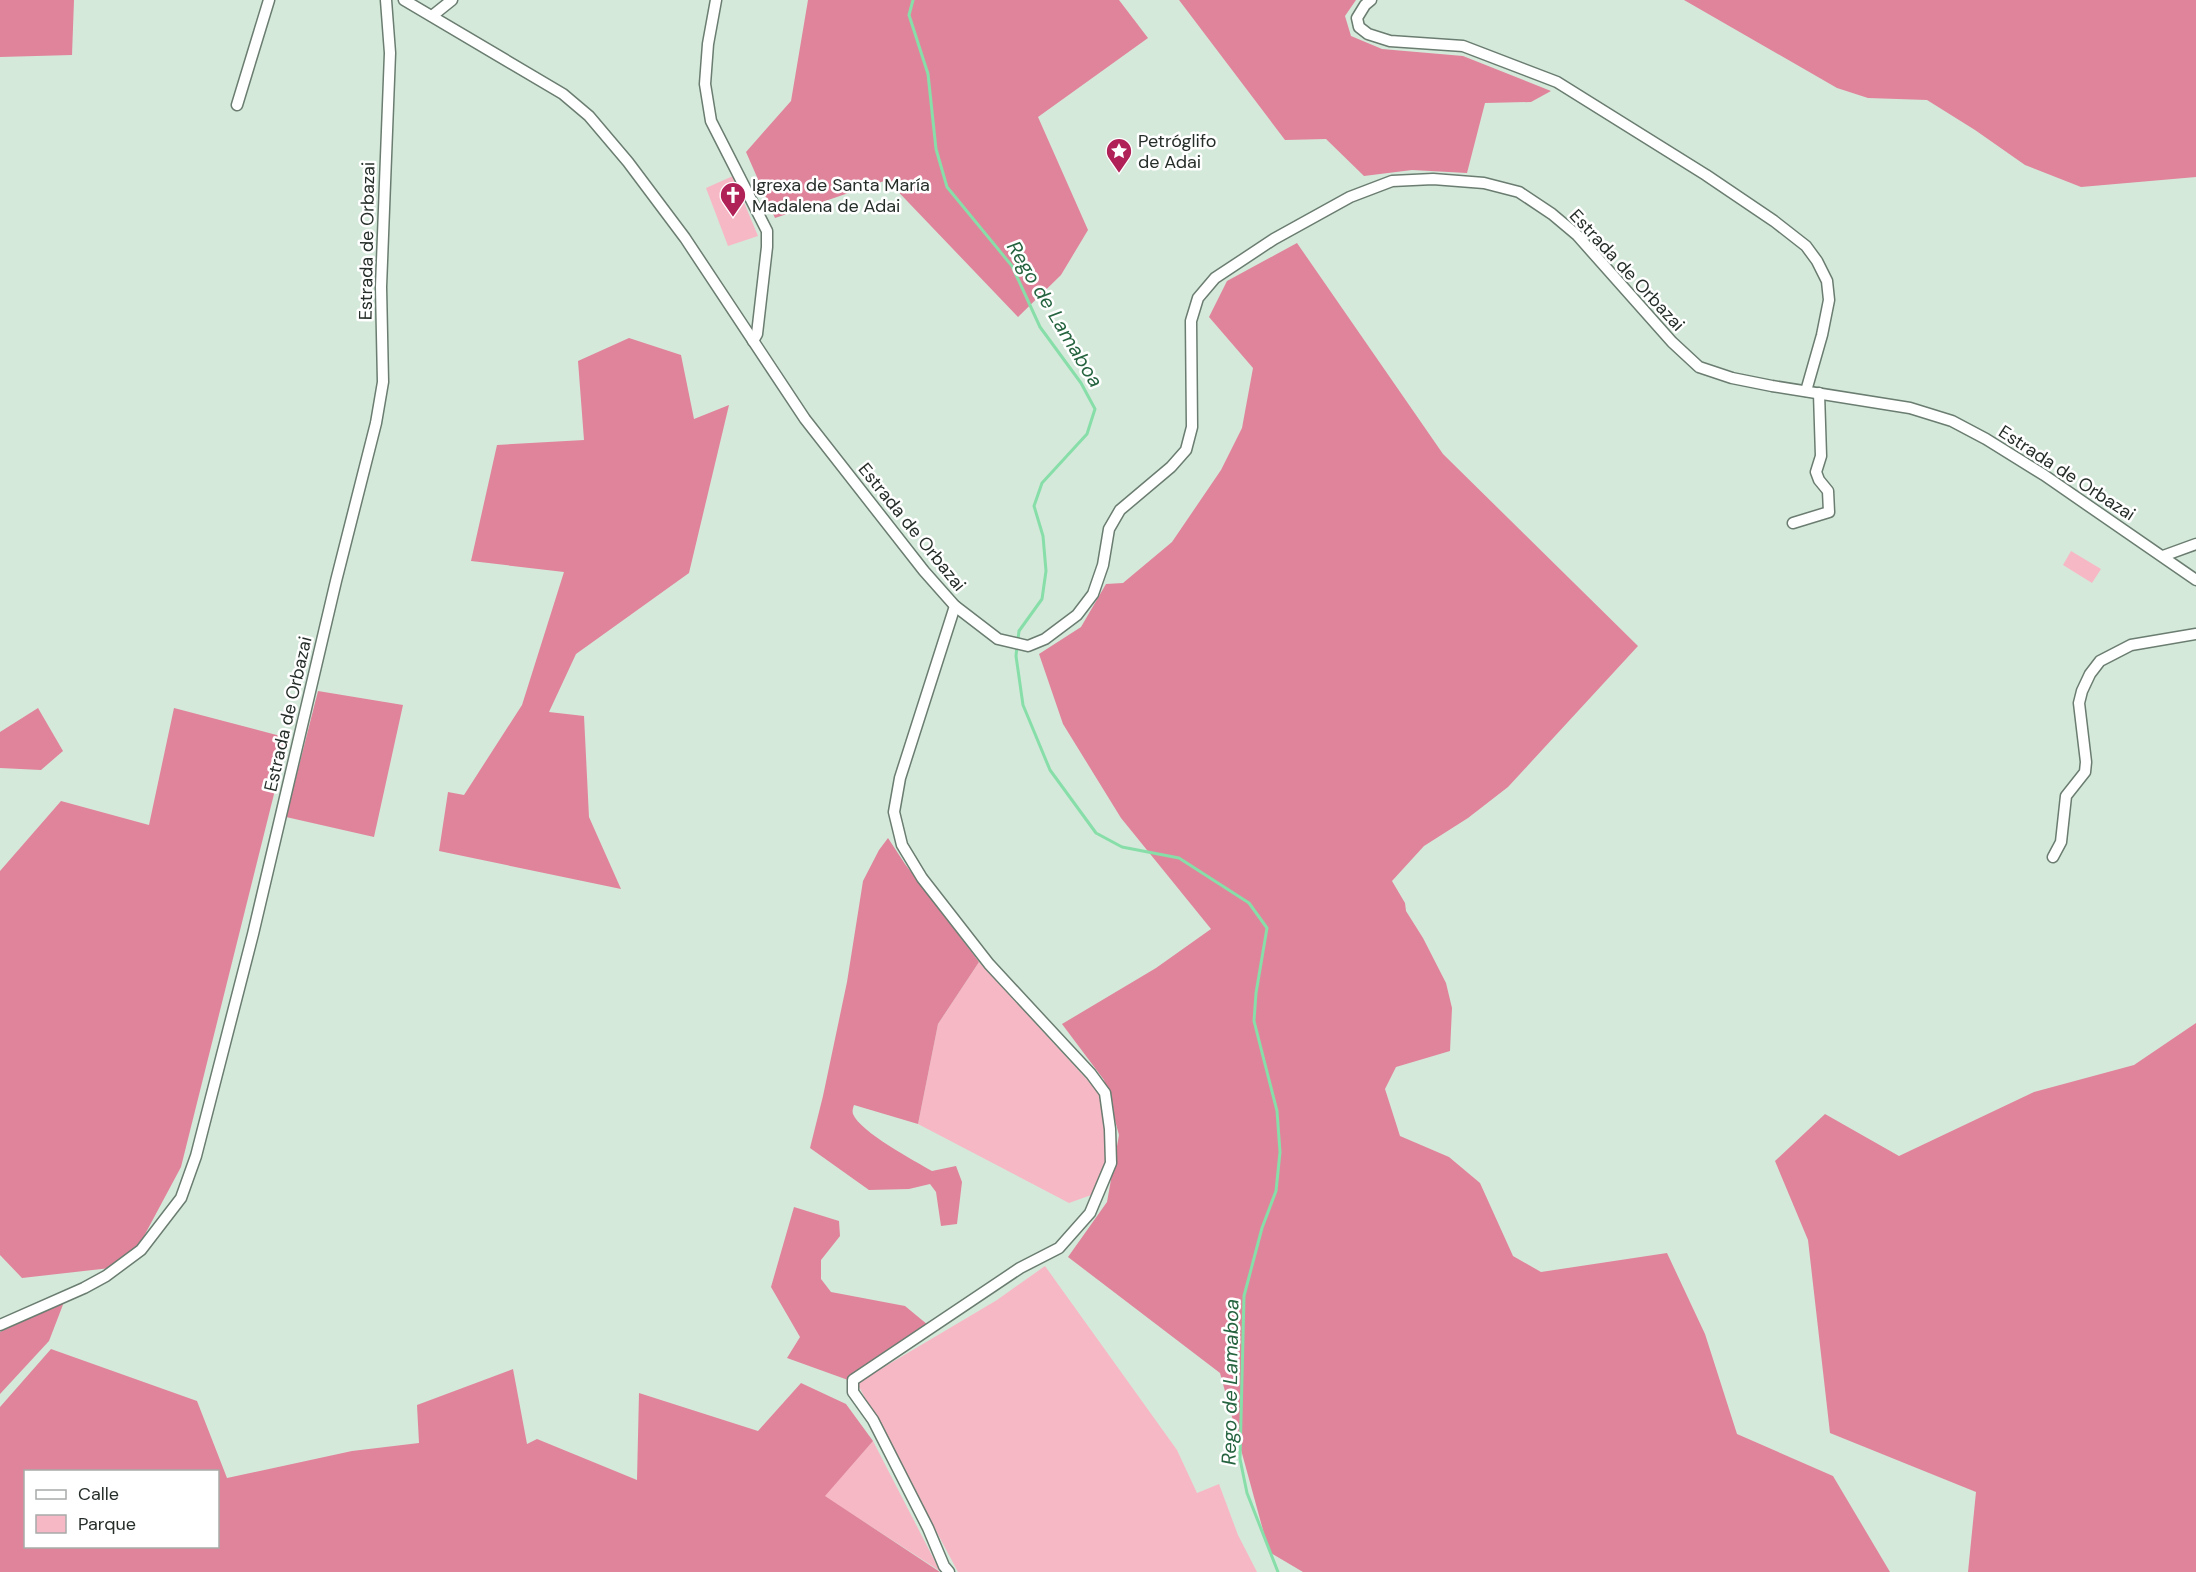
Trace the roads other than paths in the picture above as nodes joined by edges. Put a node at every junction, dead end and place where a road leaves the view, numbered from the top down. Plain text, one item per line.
1 (269, 0) edge
2 (404, 0) edge
3 (452, 0) edge
4 (716, 0) edge
5 (1371, 0) edge
6 (386, 3) edge
7 (432, 16) junction
8 (237, 105) dead end
9 (759, 320) junction
10 (744, 328) junction
11 (753, 341) junction
12 (1806, 392) junction
13 (1819, 393) junction
14 (1793, 523) dead end
15 (2196, 544) edge
16 (2163, 556) junction
17 (2196, 580) edge
18 (955, 606) junction
19 (2196, 634) edge
20 (2053, 857) dead end
21 (0, 1325) edge
22 (950, 1572) edge

1 - 8 street
2 - 7 street, Estrada de Orbazai
3 - 7 street
4 - 9 street
5 - 12 street
6 - 21 street, Estrada de Orbazai
7 - 10 street, Estrada de Orbazai
9 - 10 street
9 - 11 street
10 - 11 street, Estrada de Orbazai
11 - 18 street, Estrada de Orbazai
12 - 13 street, Estrada de Orbazai
12 - 18 street, Estrada de Orbazai
13 - 14 street
13 - 16 street, Estrada de Orbazai
15 - 16 street
16 - 17 street, Estrada de Orbazai
18 - 22 street
19 - 20 street

